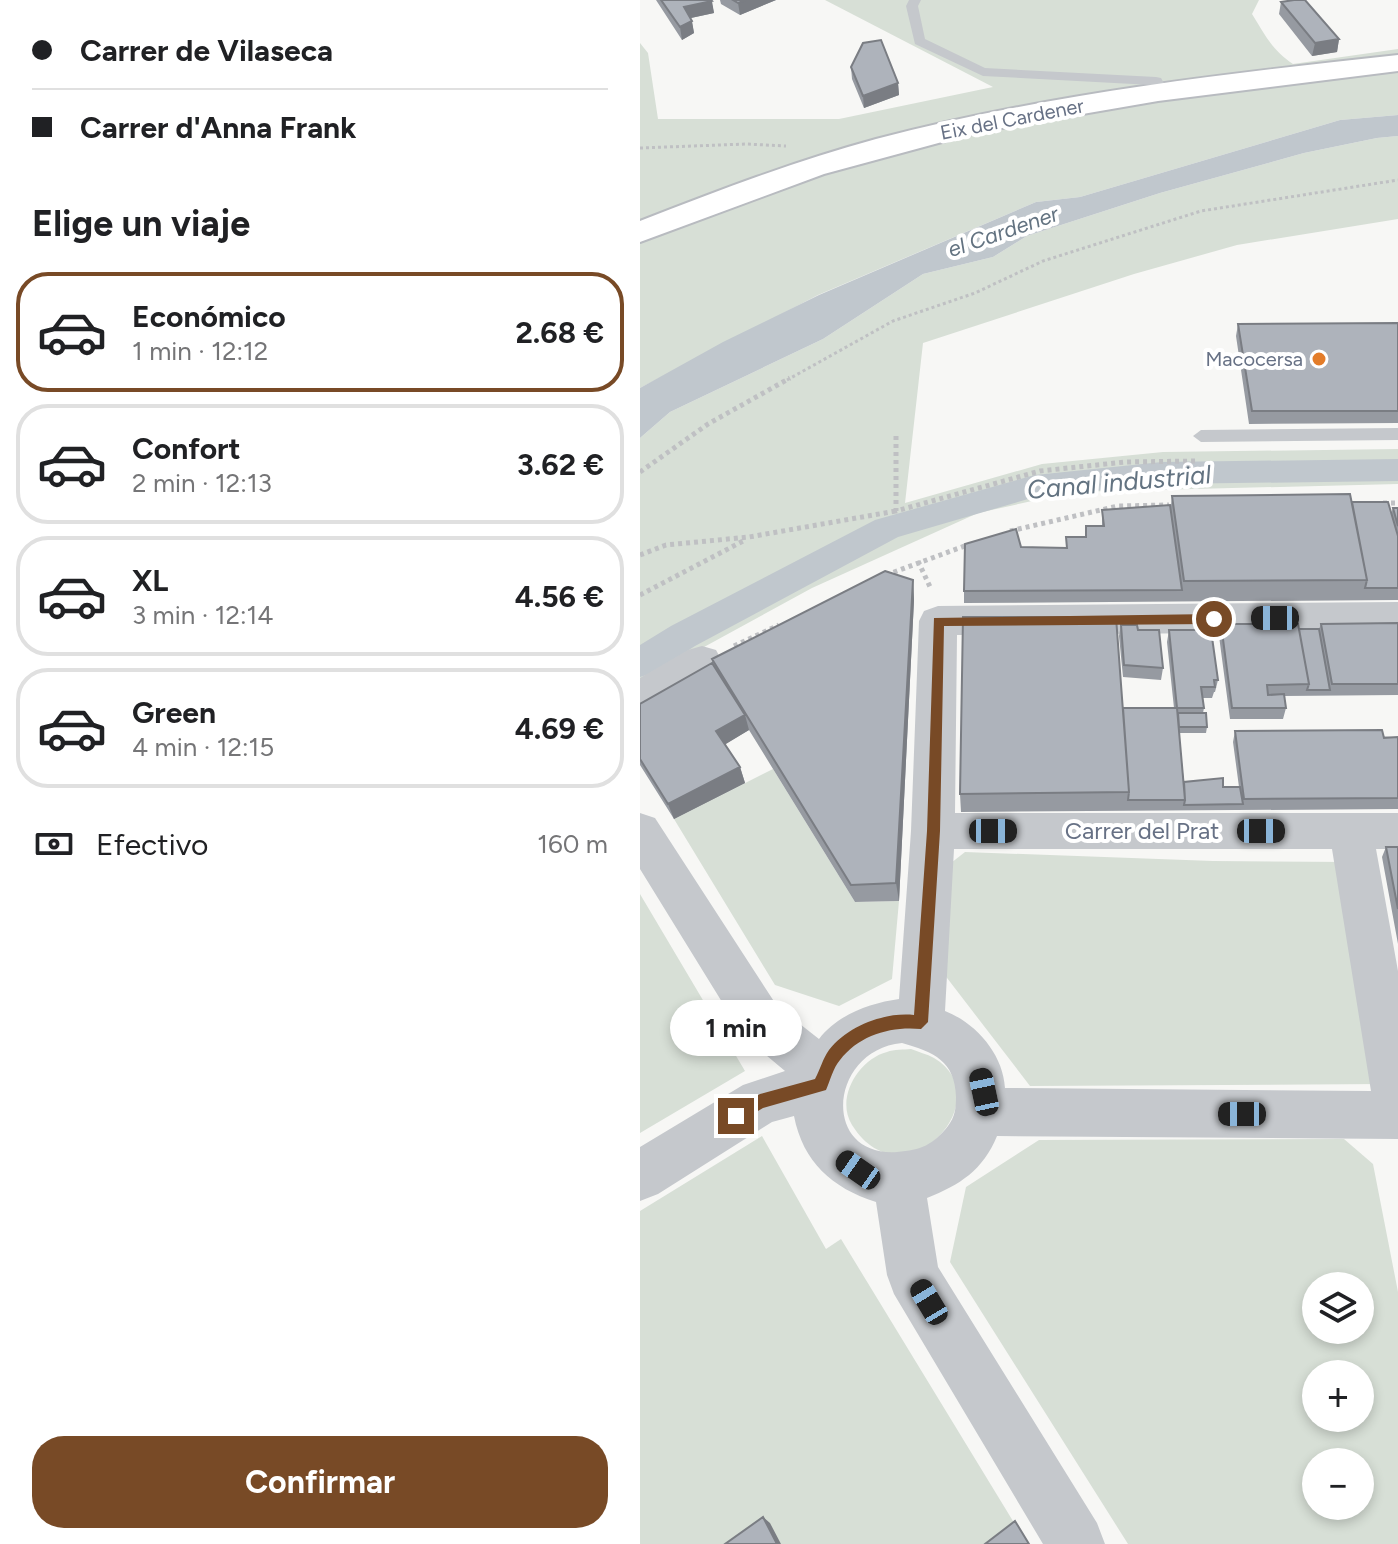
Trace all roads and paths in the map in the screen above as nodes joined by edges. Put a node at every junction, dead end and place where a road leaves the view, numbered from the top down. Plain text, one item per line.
1 (915, 0) edge
2 (1398, 63) edge
3 (1162, 92) junction
4 (795, 146) dead end
5 (640, 148) edge
6 (1398, 180) edge
7 (640, 232) edge
8 (1398, 434) edge
9 (896, 436) dead end
10 (1201, 436) dead end
11 (1189, 461) dead end
12 (640, 472) edge
13 (1382, 503) edge
14 (1398, 503) edge
15 (1180, 505) edge
16 (896, 511) junction
17 (1006, 532) edge
18 (749, 537) junction
19 (976, 542) edge
20 (640, 555) edge
21 (881, 577) edge
22 (640, 595) edge
23 (1398, 617) edge
24 (785, 622) edge
25 (702, 661) joint
26 (640, 697) edge
27 (640, 831) edge
28 (933, 831) junction
29 (1351, 831) junction
30 (1398, 831) edge
31 (921, 1022) junction
32 (822, 1079) junction
33 (1398, 1107) edge
34 (982, 1112) junction
35 (1398, 1115) edge
36 (640, 1176) edge
37 (898, 1180) junction
38 (1076, 1544) edge

1 - 3 lane
2 - 3 main road, Eix del Cardener
3 - 7 main road, Eix del Cardener
4 - 5 path
6 - 12 path
8 - 10 lane
9 - 16 path
11 - 16 path
13 - 14 path
15 - 17 path
16 - 18 path
18 - 20 path
18 - 22 path
19 - 21 path
23 - 28 street
24 - 25 path
25 - 26 street
27 - 32 street
28 - 29 street, Carrer del Prat
28 - 31 street
29 - 30 street, Carrer del Prat
29 - 33 street
31 - 32 street
31 - 34 street
32 - 36 street
32 - 37 street
34 - 35 street
34 - 37 street
37 - 38 street

